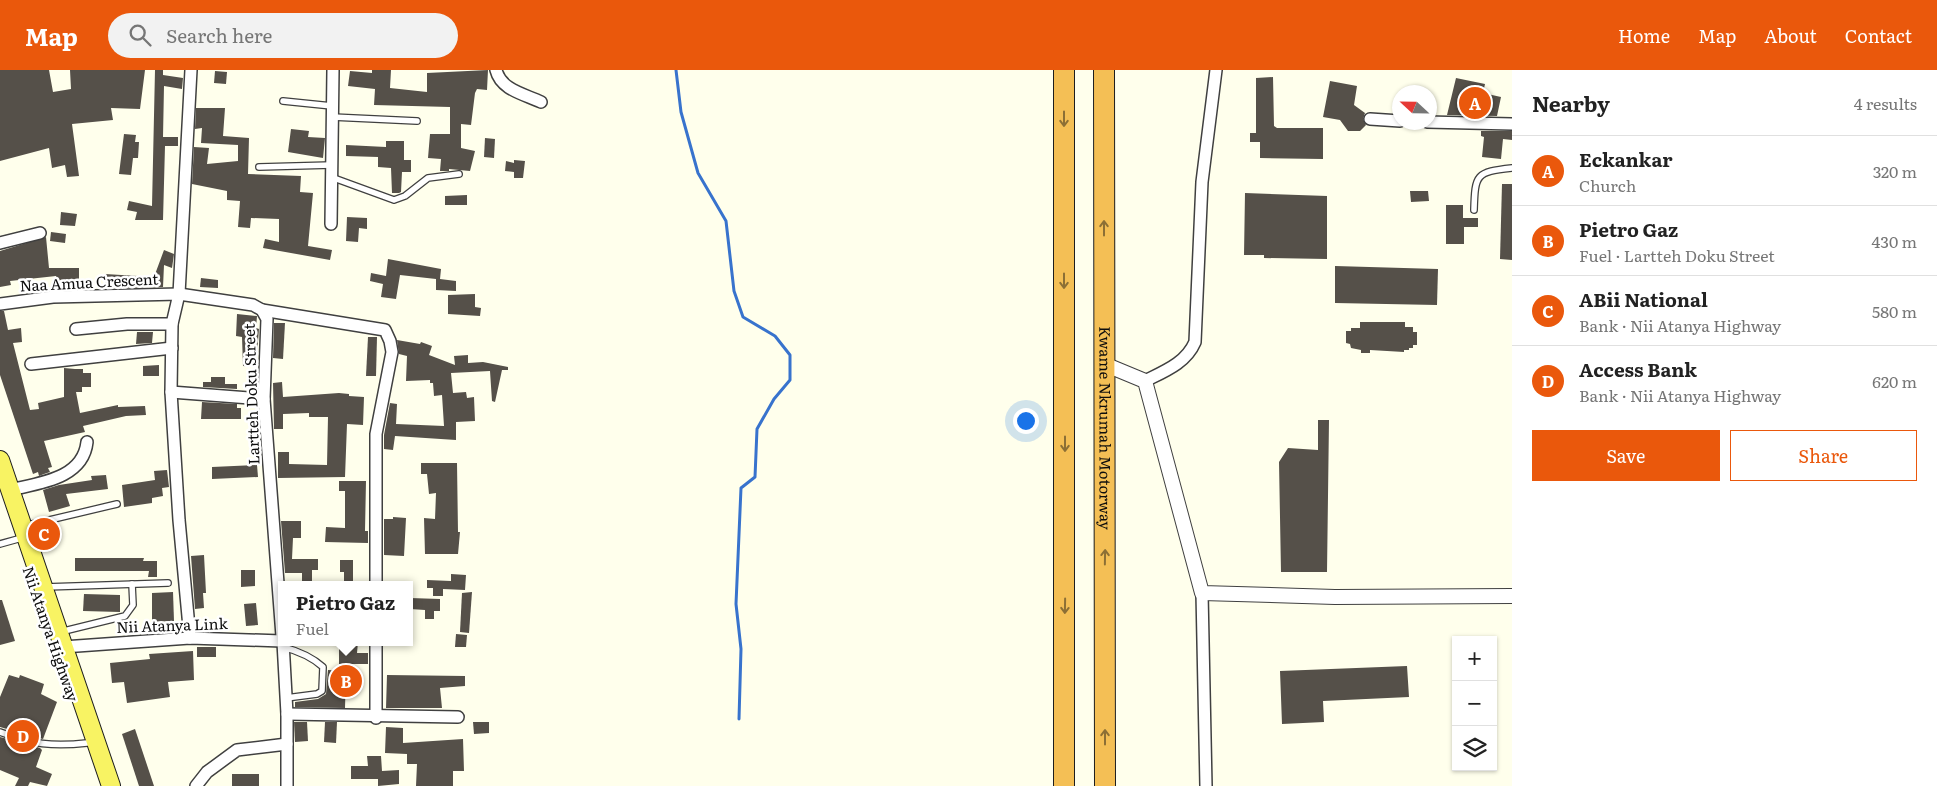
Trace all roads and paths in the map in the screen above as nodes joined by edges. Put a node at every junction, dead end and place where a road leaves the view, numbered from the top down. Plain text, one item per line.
1 (191, 70) edge
2 (333, 70) edge
3 (496, 70) edge
4 (1064, 70) edge
5 (1104, 70) edge
6 (1216, 70) edge
7 (283, 101) dead end
8 (541, 102) dead end
9 (332, 112) junction
10 (1370, 119) dead end
11 (1392, 120) edge
12 (417, 122) dead end
13 (1437, 122) edge
14 (1512, 124) edge
15 (332, 165) junction
16 (259, 167) dead end
17 (1512, 168) edge
18 (459, 174) dead end
19 (331, 177) junction
20 (1474, 210) dead end
21 (331, 224) dead end
22 (40, 233) dead end
23 (0, 243) edge
24 (179, 294) junction
25 (0, 304) edge
26 (262, 310) junction
27 (172, 324) junction
28 (76, 329) dead end
29 (172, 348) junction
30 (31, 364) dead end
31 (1104, 364) junction
32 (1146, 381) junction
33 (171, 392) junction
34 (264, 400) junction
35 (86, 442) dead end
36 (0, 460) edge
37 (5, 487) edge
38 (117, 504) dead end
39 (20, 532) junction
40 (0, 544) edge
41 (278, 581) edge
42 (376, 581) edge
43 (168, 583) dead end
44 (132, 584) junction
45 (43, 588) junction
46 (1202, 593) junction
47 (1512, 596) edge
48 (190, 638) junction
49 (60, 640) junction
50 (278, 641) edge
51 (283, 646) edge
52 (290, 646) edge
53 (376, 646) edge
54 (286, 698) junction
55 (287, 714) junction
56 (376, 718) junction
57 (458, 718) dead end
58 (0, 732) edge
59 (87, 743) junction
60 (287, 744) junction
61 (1205, 783) edge
62 (101, 786) edge
63 (111, 786) edge
64 (196, 786) edge
65 (288, 786) edge
66 (1064, 786) edge
67 (1105, 786) edge

1 - 24 street
2 - 9 street
3 - 8 street
4 -> 66 highway
31 -> 5 highway, Kwame Nkrumah Motorway
6 - 32 street
7 - 9 lane
9 - 12 lane
9 - 15 street
10 - 11 street
13 - 14 street
15 - 16 lane
15 - 19 street
17 - 20 lane
18 - 19 lane
19 - 21 street
22 - 23 street
24 - 25 street, Naa Amua Crescent
24 - 26 street, Lartteh Doku Street
24 - 27 street
26 - 34 street, Lartteh Doku Street
26 - 42 street
27 - 28 street
27 - 29 street
29 - 30 street
29 - 33 street
31 - 32 street
67 -> 31 highway, Kwame Nkrumah Motorway
32 - 46 street
33 - 34 street
33 - 48 street
34 - 41 street, Lartteh Doku Street
35 - 37 street
36 - 37 main road
37 - 39 main road
38 - 39 lane
39 - 40 lane
39 - 45 main road
39 - 59 main road, Nii Atanya Highway
43 - 44 lane
44 - 45 lane
44 - 49 lane
45 - 49 main road
46 - 47 street
46 - 61 street
48 - 49 street, Nii Atanya Link
48 - 50 street, Nii Atanya Link
49 - 63 main road
51 - 54 street, Lartteh Doku Street
52 - 54 lane
53 - 56 street
54 - 55 street, Lartteh Doku Street
55 - 56 street
55 - 60 street, Lartteh Doku Street
56 - 57 street
58 - 59 lane
59 - 62 main road, Nii Atanya Highway
60 - 64 street
60 - 65 street, Lartteh Doku Street

